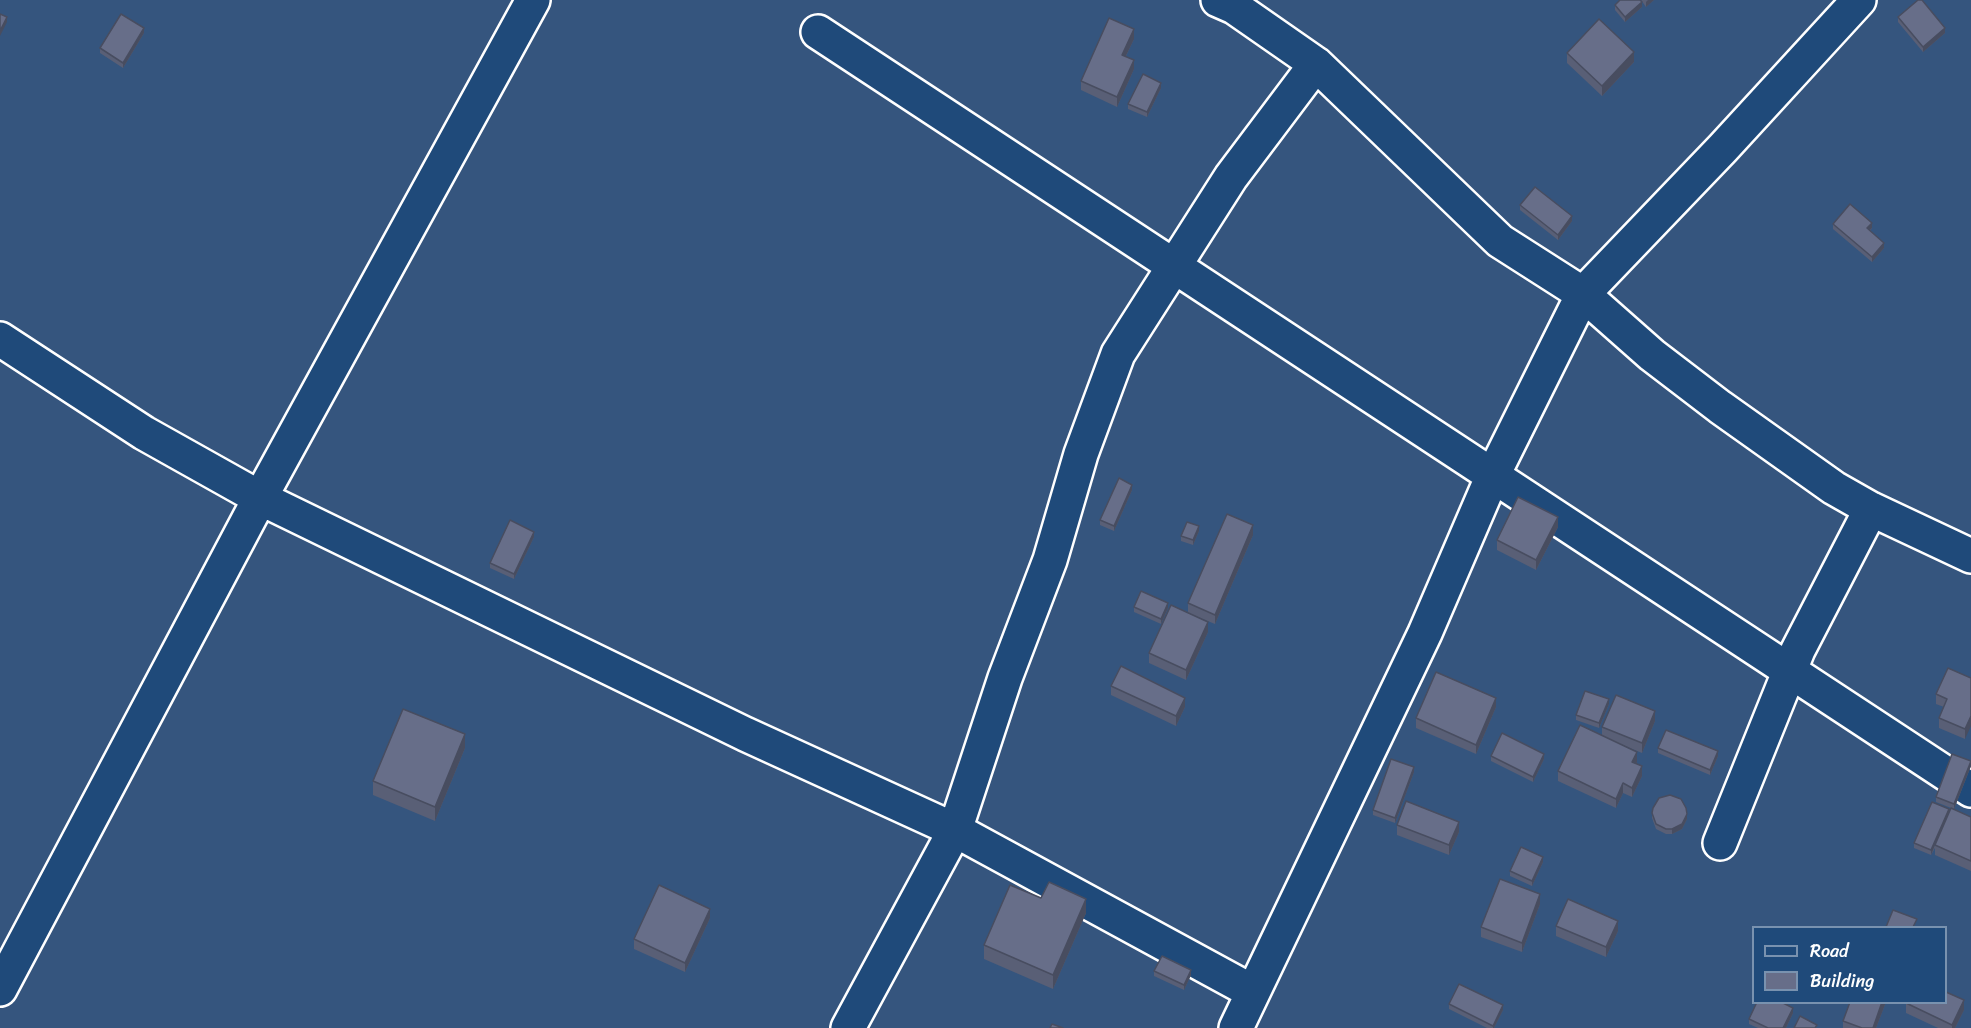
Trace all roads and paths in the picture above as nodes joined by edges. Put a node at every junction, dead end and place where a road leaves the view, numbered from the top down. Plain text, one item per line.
1 (533, 0) edge
2 (1218, 0) edge
3 (1859, 0) edge
4 (818, 32) dead end
5 (1316, 64) junction
6 (1175, 266) junction
7 (1583, 294) junction
8 (0, 339) edge
9 (1493, 475) junction
10 (260, 498) junction
11 (1871, 509) junction
12 (1971, 556) edge
13 (1789, 670) junction
14 (1971, 790) edge
15 (955, 830) junction
16 (1720, 843) dead end
17 (0, 989) edge
18 (1253, 992) junction
19 (848, 1028) edge
20 (1236, 1028) edge

1 - 10 street
2 - 5 street
3 - 7 street
4 - 6 street
5 - 6 street
5 - 7 street
6 - 9 street
6 - 15 street
7 - 9 street
7 - 11 street
8 - 10 street
9 - 13 street
9 - 18 street
10 - 15 street
10 - 17 street
11 - 12 street
11 - 13 street
13 - 14 street
13 - 16 street
15 - 18 street
15 - 19 street
18 - 20 street

